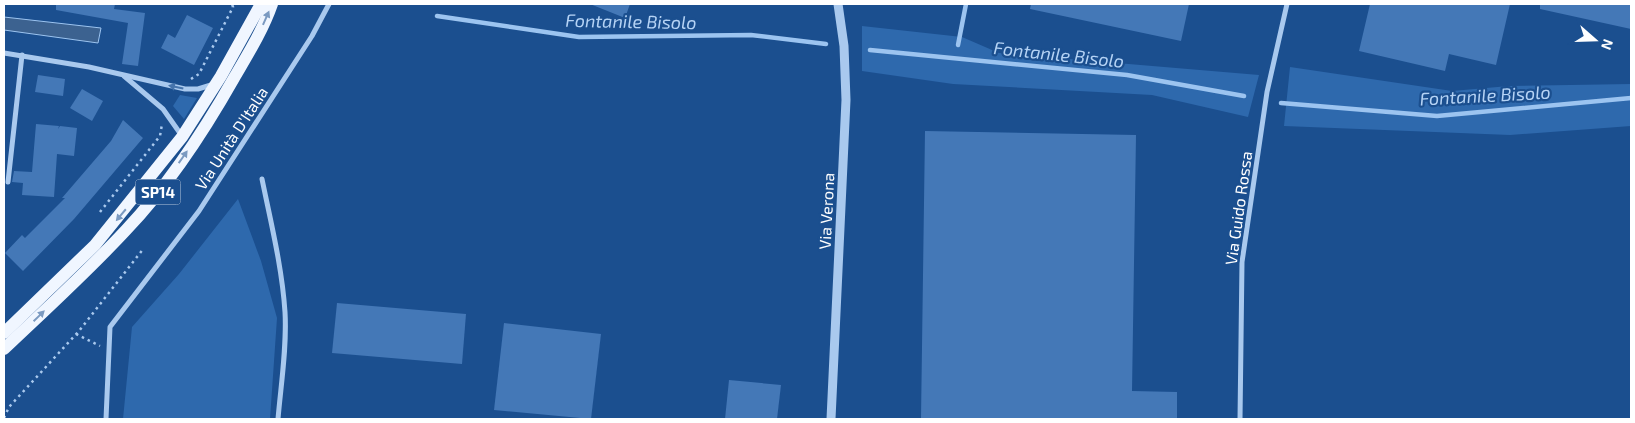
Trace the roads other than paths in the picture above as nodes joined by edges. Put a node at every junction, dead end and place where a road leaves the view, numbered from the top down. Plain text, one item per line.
1 (261, 4) edge
2 (272, 4) edge
3 (329, 4) edge
4 (838, 4) edge
5 (1287, 4) edge
6 (4, 53) edge
7 (22, 55) junction
8 (121, 74) junction
9 (221, 76) junction
10 (182, 137) junction
11 (262, 179) dead end
12 (8, 182) dead end
13 (4, 333) edge
14 (4, 350) edge
15 (106, 419) edge
16 (278, 419) edge
17 (831, 419) edge
18 (1240, 419) edge

1 - 9 main road, SP14
14 -> 2 main road, SP14
3 - 15 street, Via Unità D'Italia
4 - 17 street, Via Verona
5 - 18 street, Via Guido Rossa
6 - 7 street
7 - 8 street
7 - 12 street
9 -> 8 street
8 - 10 street
9 - 10 main road, SP14
10 -> 13 main road, SP14
11 - 16 street

